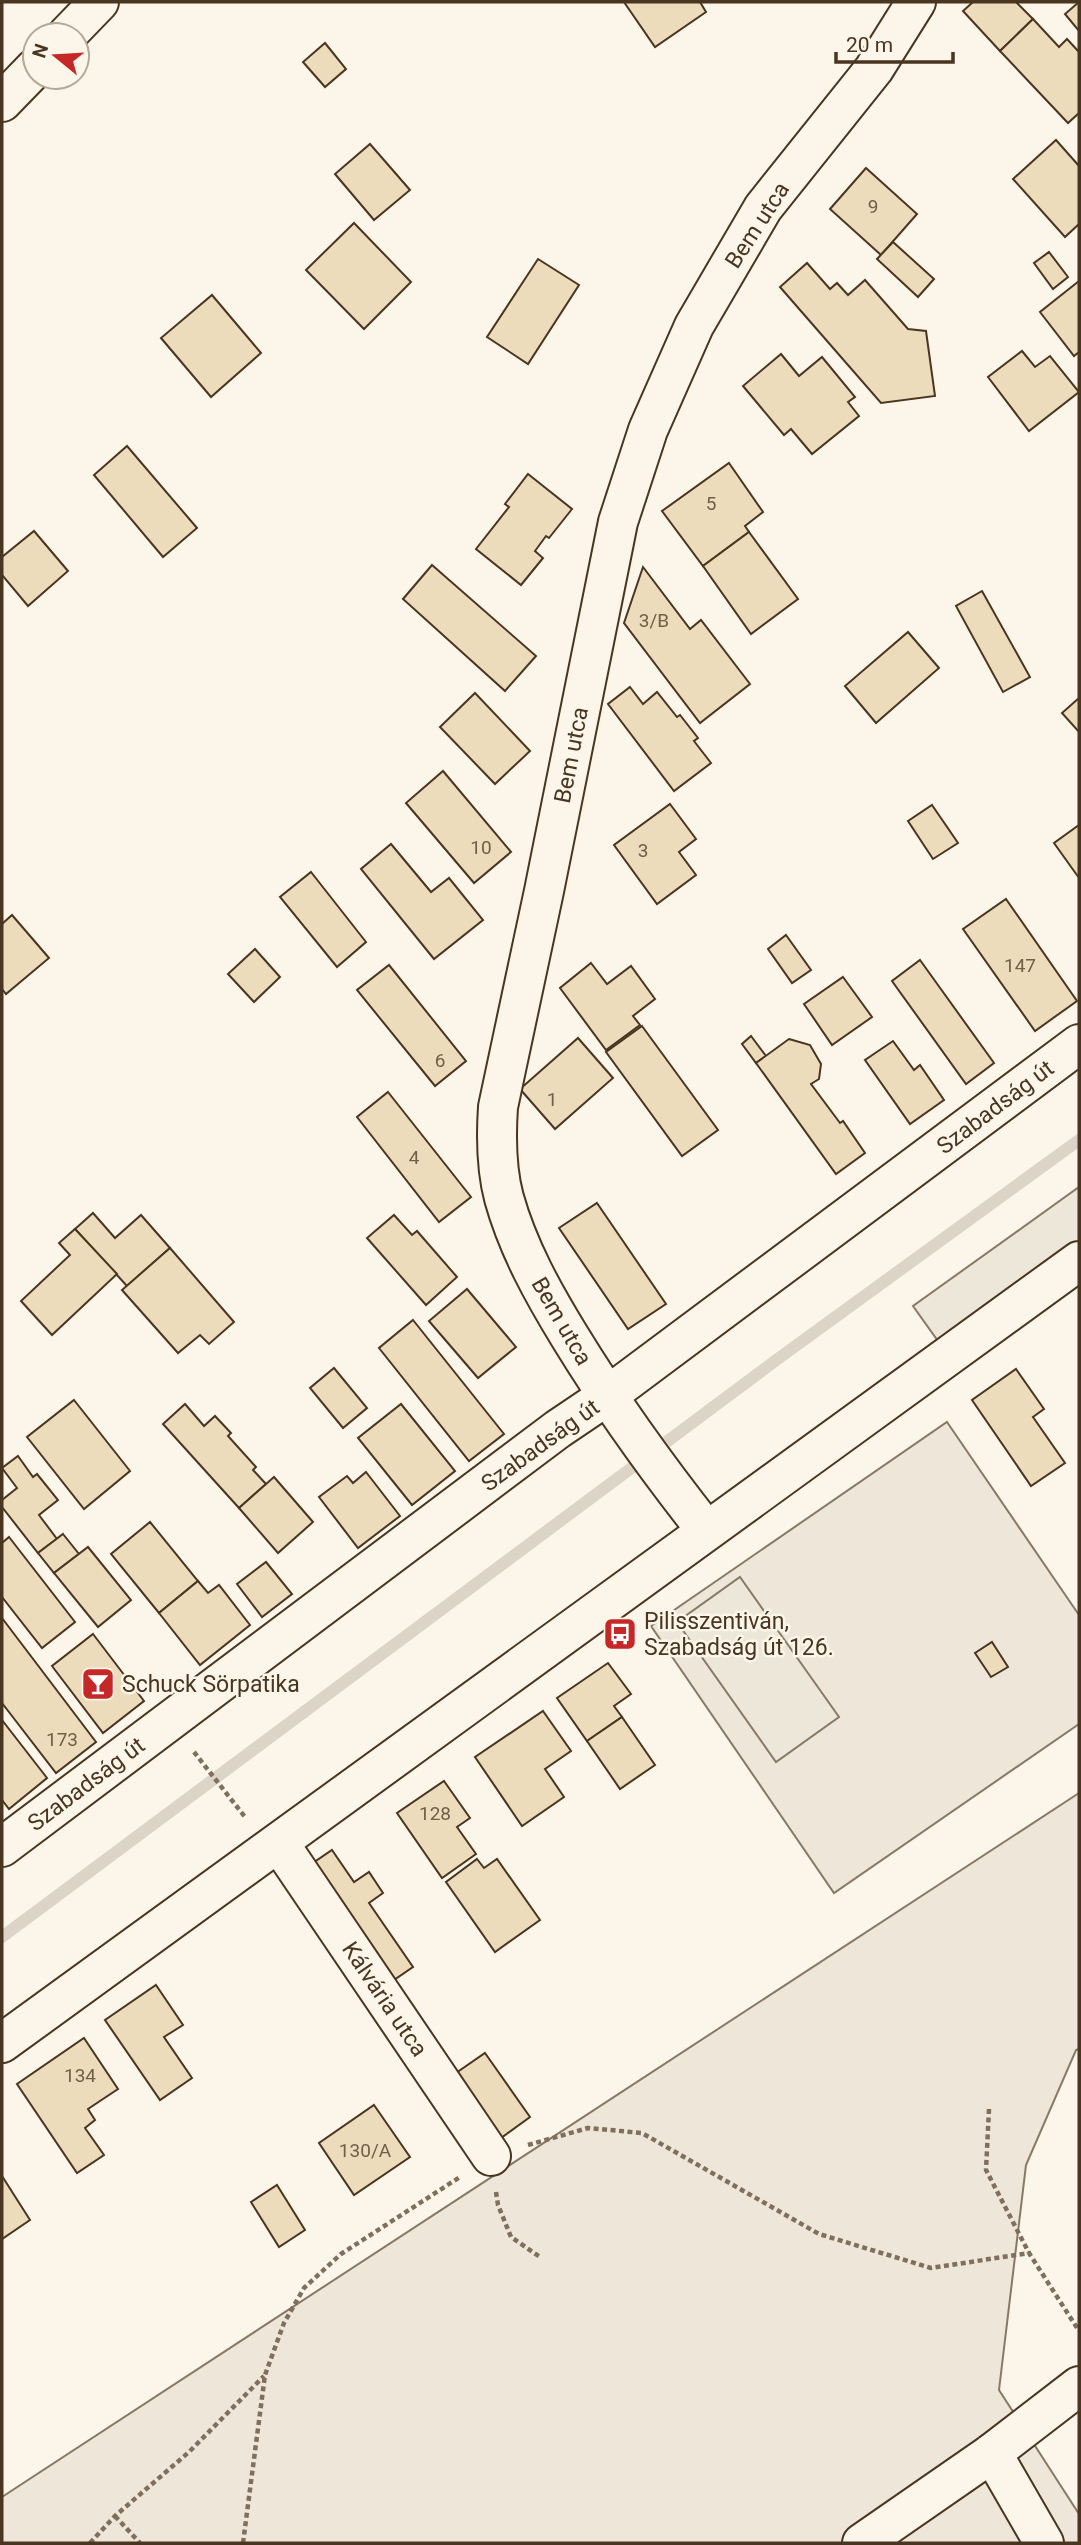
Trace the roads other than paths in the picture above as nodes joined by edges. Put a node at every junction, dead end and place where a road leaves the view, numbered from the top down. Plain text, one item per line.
1 (99, 2) edge
2 (916, 2) edge
3 (81, 21) edge
4 (21, 82) edge
5 (2, 102) edge
6 (1079, 1044) edge
7 (1079, 1261) edge
8 (616, 1409) junction
9 (706, 1530) junction
10 (279, 1843) junction
11 (2, 1847) edge
12 (2, 2043) edge
13 (491, 2156) road end
14 (1079, 2386) edge
15 (992, 2453) junction
16 (862, 2543) edge
17 (1044, 2543) edge

1 - 3 street
2 - 8 street, Bem utca
4 - 5 street
6 - 8 street, Szabadság út
7 - 9 street
8 - 9 street, Bem utca
8 - 11 street, Szabadság út
9 - 10 street
10 - 12 street
10 - 13 street, Kálvária utca
14 - 15 street
15 - 16 street
15 - 17 street

